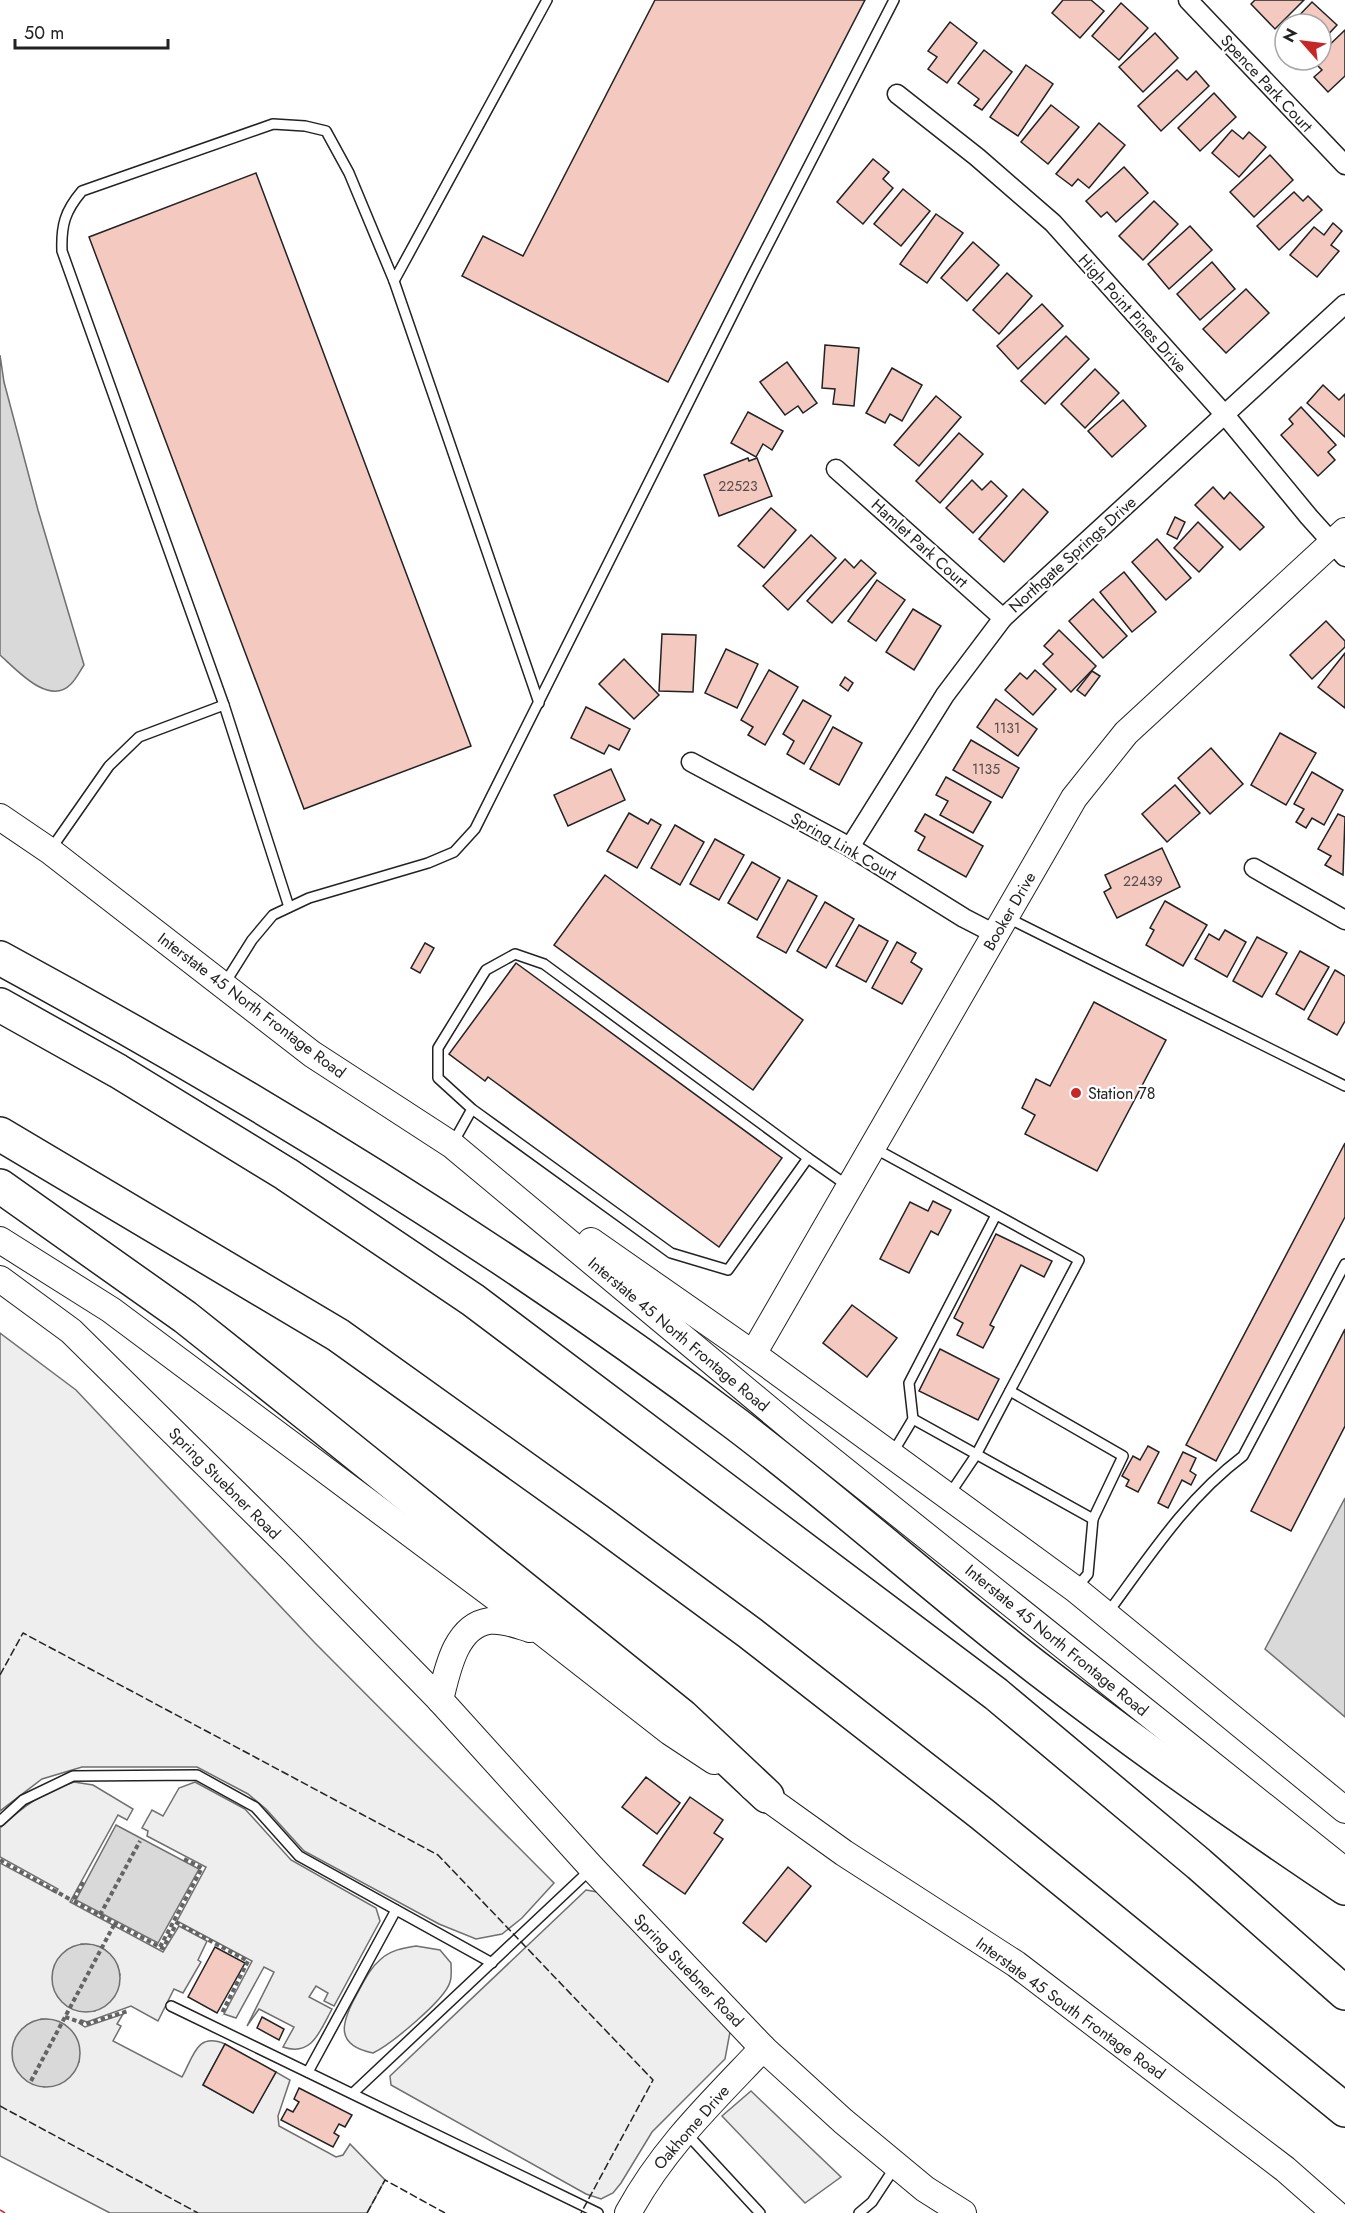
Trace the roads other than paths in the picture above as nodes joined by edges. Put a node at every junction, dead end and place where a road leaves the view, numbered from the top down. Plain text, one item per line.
1 (547, 0) edge
2 (894, 0) edge
3 (1188, 0) edge
4 (897, 94) dead end
5 (1345, 165) edge
6 (394, 281) junction
7 (1345, 304) edge
8 (1225, 415) junction
9 (836, 469) dead end
10 (1341, 544) edge
11 (1003, 618) junction
12 (539, 703) junction
13 (224, 705) junction
14 (691, 762) dead end
15 (0, 817) edge
16 (850, 847) junction
17 (50, 851) junction
18 (1254, 868) dead end
19 (289, 907) junction
20 (1345, 920) edge
21 (1001, 926) junction
22 (0, 958) edge
23 (223, 985) junction
24 (0, 1005) edge
25 (1345, 1086) edge
26 (472, 1109) junction
27 (0, 1134) edge
28 (452, 1145) junction
29 (872, 1147) junction
30 (808, 1158) junction
31 (0, 1186) edge
32 (849, 1186) junction
33 (996, 1215) junction
34 (0, 1240) edge
35 (1345, 1264) edge
36 (0, 1279) edge
37 (753, 1354) junction
38 (1010, 1390) junction
39 (913, 1419) junction
40 (892, 1454) junction
41 (976, 1455) junction
42 (948, 1495) junction
43 (1093, 1519) junction
44 (1075, 1589) junction
45 (1107, 1615) junction
46 (542, 1632) junction
47 (440, 1700) junction
48 (767, 1796) junction
49 (1345, 1810) edge
50 (0, 1821) edge
51 (592, 1868) junction
52 (1345, 1871) edge
53 (1345, 1888) edge
54 (396, 1910) junction
55 (492, 1963) junction
56 (1345, 1993) edge
57 (171, 2006) dead end
58 (763, 2048) junction
59 (308, 2072) junction
60 (352, 2093) junction
61 (1345, 2110) edge
62 (684, 2131) junction
63 (896, 2165) junction
64 (598, 2213) edge
65 (628, 2213) edge
66 (760, 2213) edge
67 (859, 2213) edge
68 (963, 2213) edge
69 (1335, 2213) edge

1 - 6 lane
2 - 12 lane
3 - 5 street, Spence Park Court
4 - 8 street, High Point Pines Drive
6 - 12 lane
6 - 13 lane
7 - 8 street, Northgate Springs Drive
8 - 10 street, High Point Pines Drive
8 - 11 street, Northgate Springs Drive
9 - 11 street, Hamlet Park Court
10 - 21 main road, Booker Drive
11 - 16 street, Northgate Springs Drive
12 - 19 lane
13 - 17 lane
13 - 19 lane
14 - 16 street, Spring Link Court
15 - 17 main road, Interstate 45 North Frontage Road
16 - 21 street, Spring Link Court
17 - 23 main road, Interstate 45 North Frontage Road
18 - 20 street
19 - 23 lane
21 - 25 lane
21 - 29 main road, Booker Drive
22 - 53 highway
23 - 28 main road, Interstate 45 North Frontage Road
24 - 56 highway
26 - 28 lane
26 - 30 lane
26 - 30 lane
27 - 61 highway
28 - 37 main road
28 - 52 main road, Interstate 45 North Frontage Road
29 - 32 main road, Booker Drive
29 - 33 lane
30 - 32 lane
31 - 48 highway
32 - 37 main road, Booker Drive
33 - 38 lane
33 - 39 lane
34 - 46 main road
35 - 45 lane
36 - 47 main road, Spring Stuebner Road
37 - 40 main road
38 - 41 lane
38 - 43 lane
39 - 40 lane
39 - 41 lane
40 - 42 main road
41 - 42 lane
41 - 43 lane
42 - 44 main road
43 - 44 lane
44 - 45 main road
45 - 49 main road
46 - 47 main road
46 - 48 main road
47 - 51 main road, Spring Stuebner Road
48 - 69 main road, Interstate 45 South Frontage Road
50 - 54 lane
51 - 55 lane
51 - 58 main road, Spring Stuebner Road
54 - 55 lane
54 - 59 lane
55 - 60 lane
57 - 59 lane
58 - 62 main road, Oakhome Drive
58 - 63 main road, Spring Stuebner Road
59 - 60 lane
60 - 64 lane
62 - 65 main road, Oakhome Drive
62 - 66 lane
63 - 67 lane
63 - 68 main road, Spring Stuebner Road

